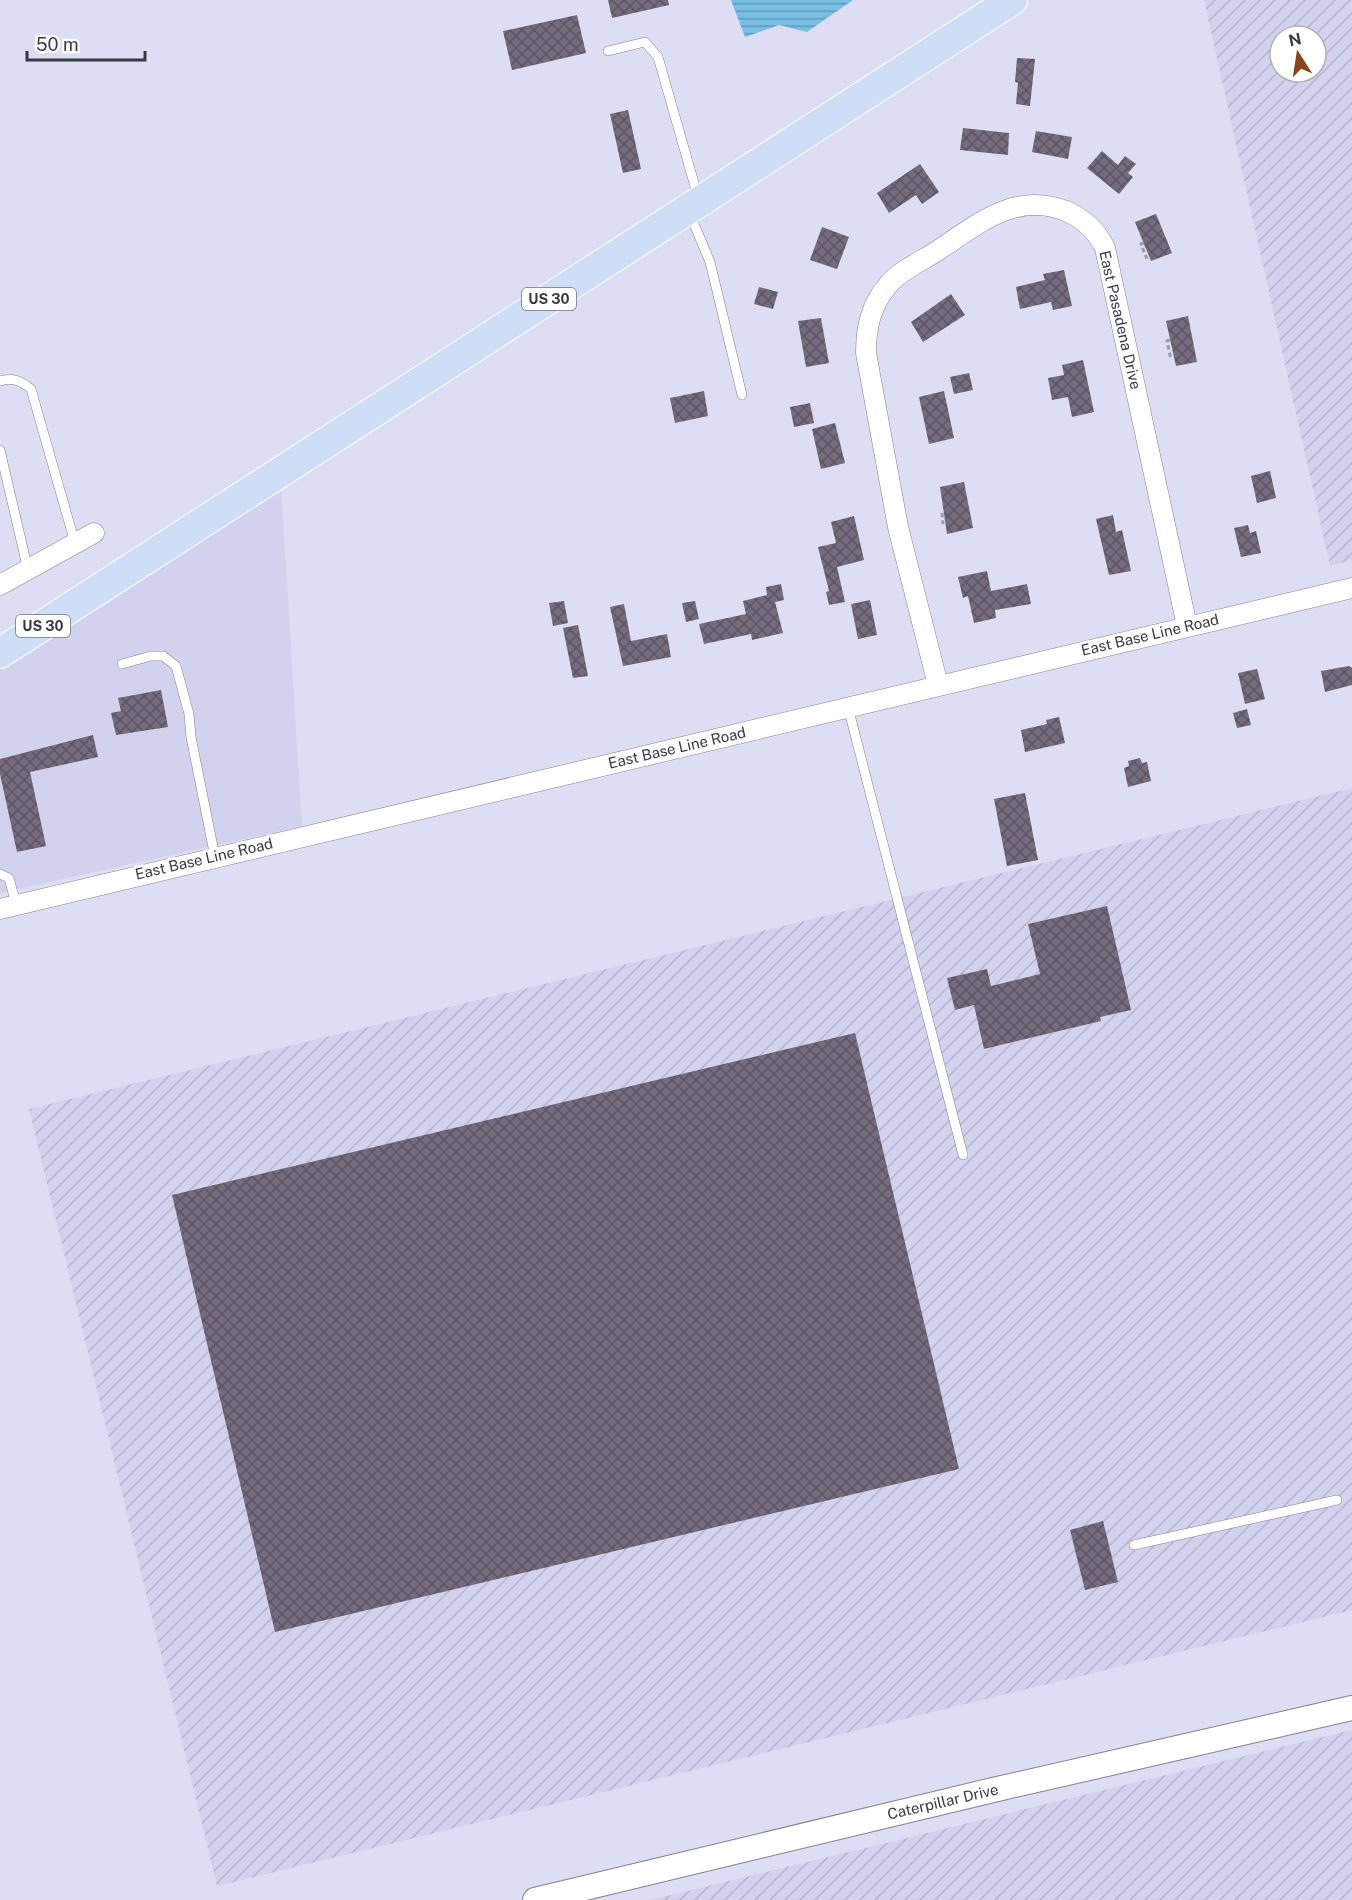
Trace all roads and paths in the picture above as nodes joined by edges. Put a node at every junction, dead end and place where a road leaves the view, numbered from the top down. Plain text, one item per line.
1 (1012, 0) edge
2 (608, 51) dead end
3 (694, 206) junction
4 (1144, 243) dead end
5 (1147, 259) dead end
6 (1170, 340) dead end
7 (1171, 360) dead end
8 (0, 381) edge
9 (742, 395) dead end
10 (0, 450) edge
11 (942, 513) dead end
12 (943, 524) dead end
13 (94, 533) dead end
14 (75, 543) junction
15 (28, 570) junction
16 (0, 585) edge
17 (1352, 588) edge
18 (1187, 626) junction
19 (0, 653) edge
20 (122, 664) dead end
21 (938, 685) junction
22 (848, 707) junction
23 (215, 857) junction
24 (0, 874) edge
25 (6, 907) edge
26 (963, 1155) dead end
27 (1337, 1500) dead end
28 (1134, 1545) dead end
29 (1352, 1708) edge
30 (535, 1900) edge

1 - 3 main road, US 30
2 - 3 lane
3 - 9 lane
3 - 19 main road, US 30
4 - 5 path
6 - 7 path
8 - 14 lane
10 - 15 lane
11 - 12 path
13 - 14 street
14 - 15 street
15 - 16 street
17 - 18 street, East Base Line Road
18 - 21 street, East Base Line Road
18 - 21 street, East Pasadena Drive
20 - 23 lane
21 - 22 street, East Base Line Road
22 - 23 street, East Base Line Road
22 - 26 lane
23 - 25 street, East Base Line Road
24 - 25 lane
27 - 28 lane
29 - 30 street, Caterpillar Drive

